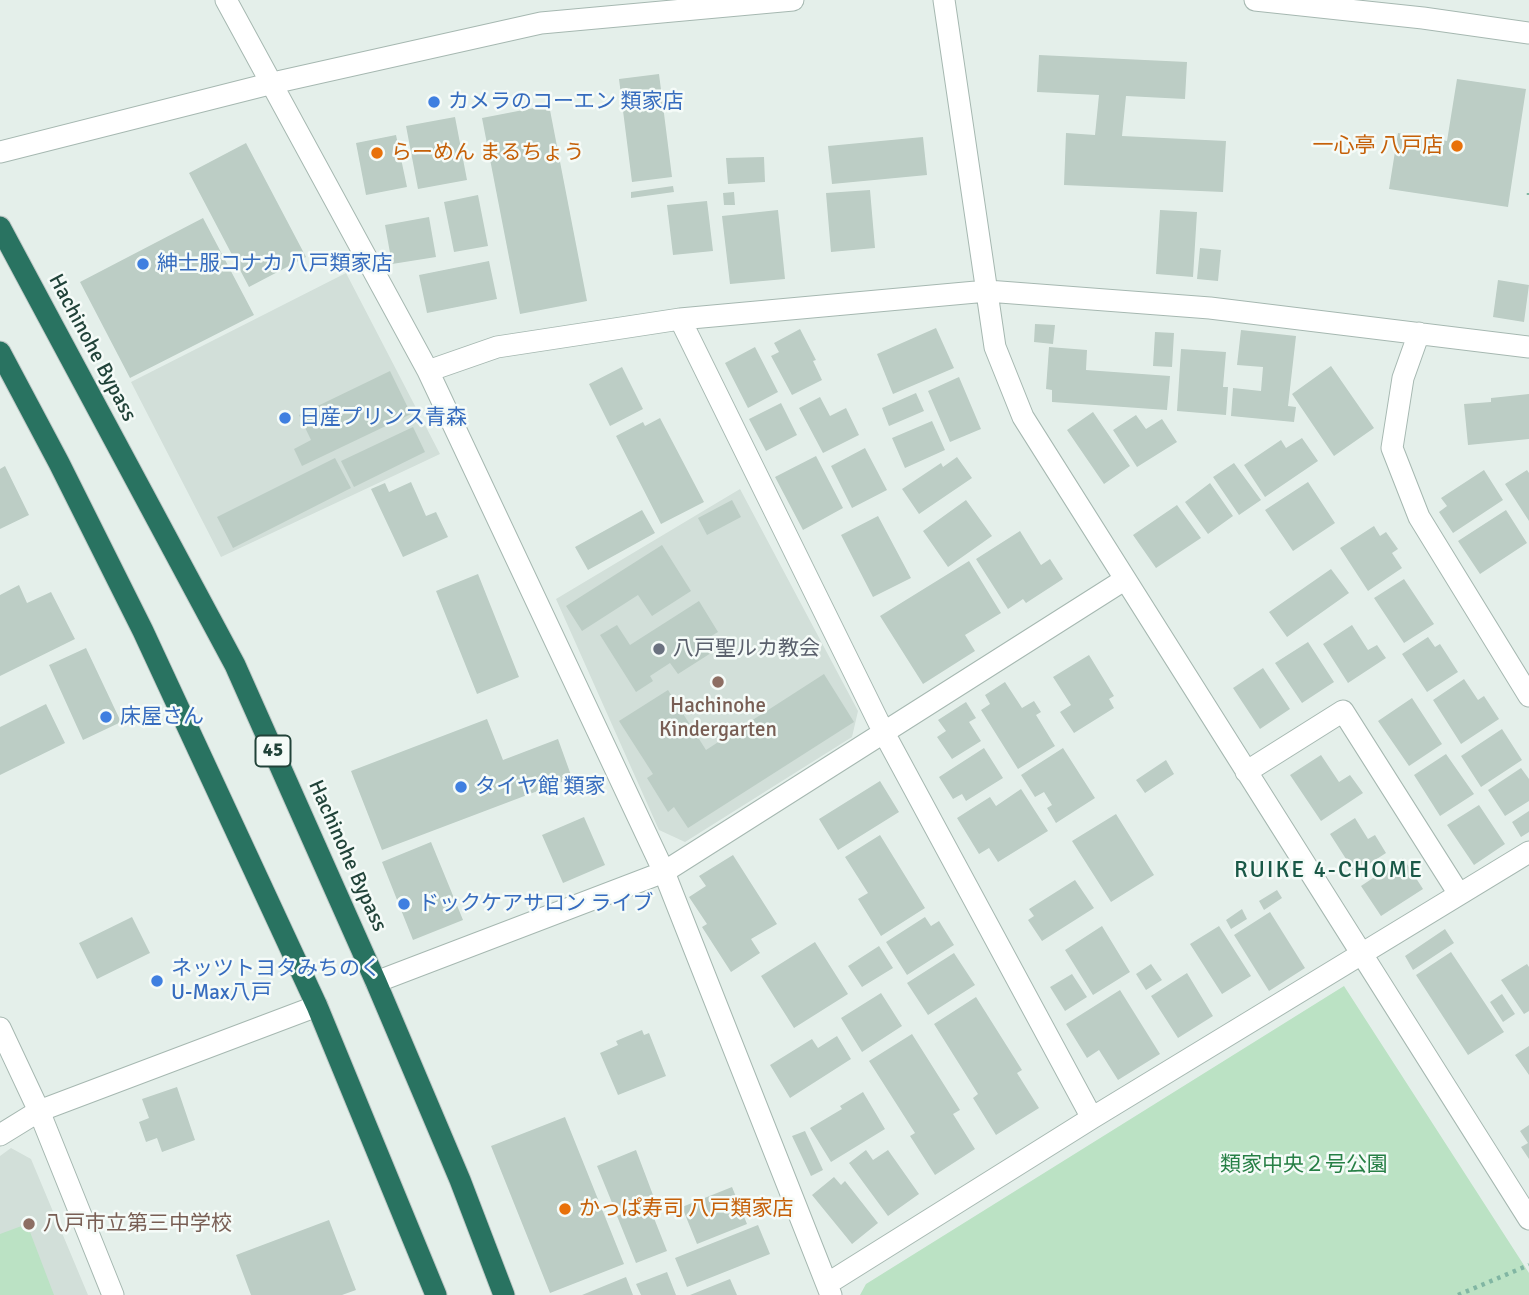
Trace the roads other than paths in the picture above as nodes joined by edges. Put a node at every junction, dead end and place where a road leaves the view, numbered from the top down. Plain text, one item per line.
1 (226, 0) edge
2 (793, 0) edge
3 (944, 0) edge
4 (1255, 0) edge
5 (1420, 9) edge
6 (1529, 33) edge
7 (273, 83) junction
8 (0, 152) edge
9 (0, 227) edge
10 (987, 291) junction
11 (680, 319) junction
12 (1419, 334) junction
13 (1529, 347) edge
14 (0, 352) edge
15 (428, 371) junction
16 (1124, 580) junction
17 (1529, 696) edge
18 (883, 732) junction
19 (1246, 772) junction
20 (1529, 852) edge
21 (664, 872) junction
22 (1459, 894) junction
23 (1362, 954) junction
24 (376, 982) junction
25 (317, 1006) junction
26 (0, 1028) edge
27 (39, 1111) junction
28 (1091, 1118) junction
29 (0, 1135) edge
30 (1529, 1219) edge
31 (829, 1290) edge
32 (113, 1295) edge
33 (436, 1295) edge
34 (504, 1295) edge

1 - 7 street
2 - 7 street
3 - 10 street
4 - 5 street
5 - 6 street
7 - 8 street
7 - 15 street
9 - 24 highway, Hachinohe Bypass / 45
10 - 11 street
10 - 12 street
10 - 16 street
11 - 15 street
11 - 18 street
12 - 13 street
12 - 17 street
14 - 25 highway
15 - 21 street
16 - 18 street
16 - 19 street
18 - 21 street
18 - 28 street
19 - 22 street
19 - 23 street
20 - 22 street
21 - 24 street
21 - 31 street
22 - 23 street
23 - 28 street
23 - 30 street
24 - 34 highway, Hachinohe Bypass / 45
25 - 27 street
25 - 33 highway
26 - 27 street
27 - 29 street
27 - 32 street
28 - 31 street

